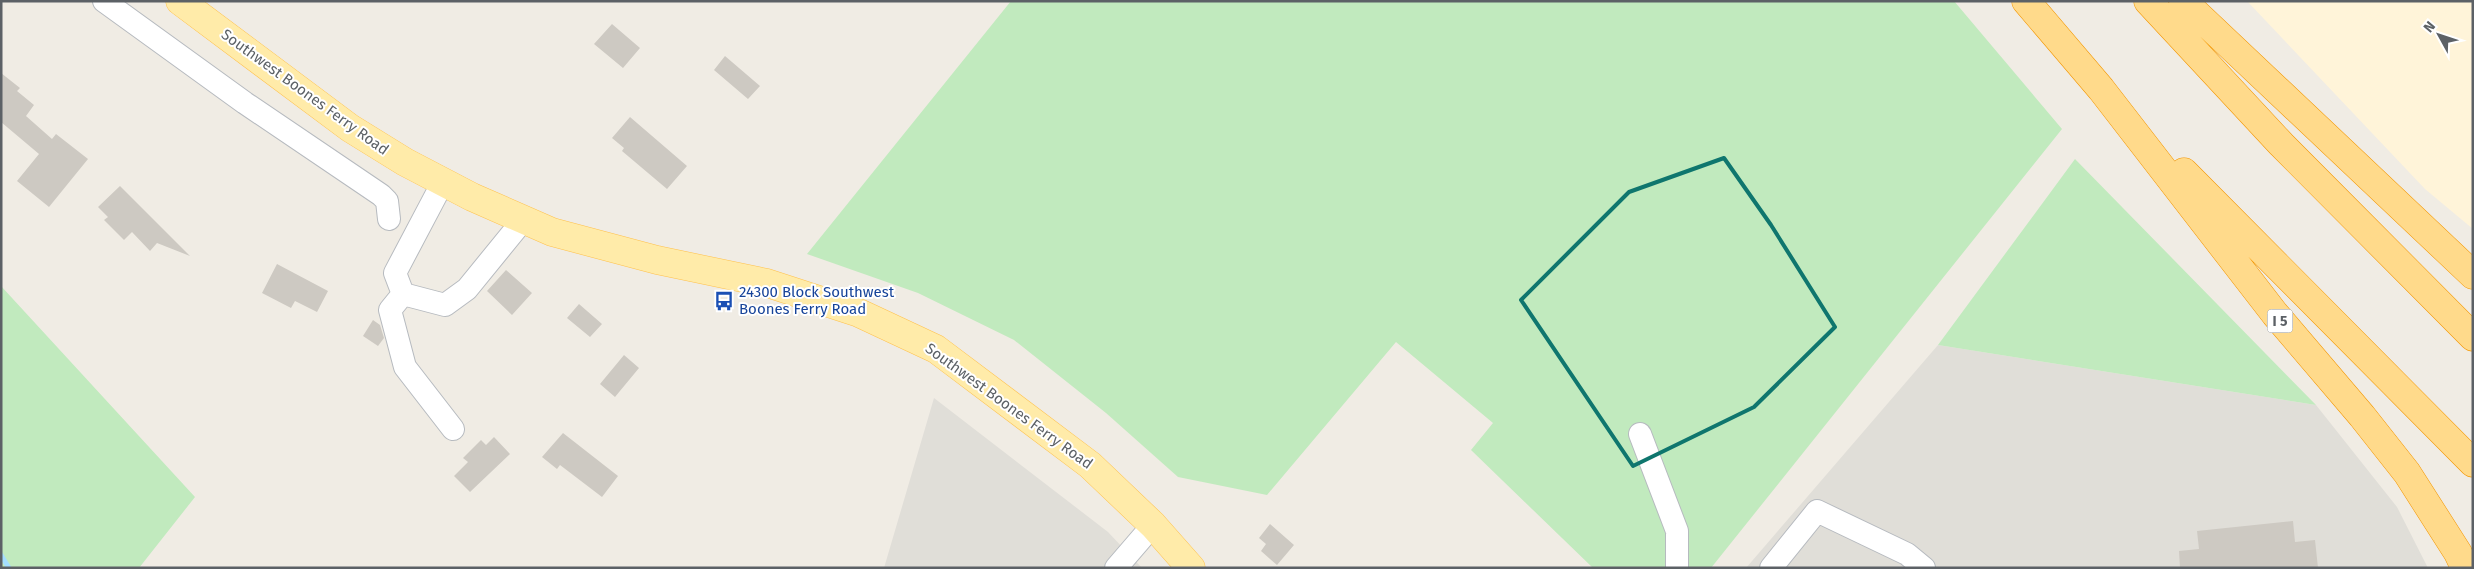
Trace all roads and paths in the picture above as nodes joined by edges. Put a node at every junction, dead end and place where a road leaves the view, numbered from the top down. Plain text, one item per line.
1 (180, 1) edge
2 (2026, 1) edge
3 (2148, 1) edge
4 (2182, 1) edge
5 (107, 2) edge
6 (2102, 89) junction
7 (443, 182) junction
8 (390, 219) dead end
9 (524, 219) junction
10 (2473, 275) edge
11 (403, 294) junction
12 (2473, 337) edge
13 (453, 428) dead end
14 (1640, 434) dead end
15 (2473, 463) edge
16 (1153, 525) junction
17 (1116, 568) edge
18 (1191, 568) edge
19 (1677, 568) edge
20 (1772, 568) edge
21 (1924, 568) edge
22 (2465, 568) edge

1 - 7 main road, Southwest Boones Ferry Road
2 - 6 highway, I 5
3 - 12 highway
4 - 10 highway
5 - 8 street
6 - 15 highway, I 5
6 - 22 highway, I 5
7 - 9 main road, Southwest Boones Ferry Road
7 - 11 street
9 - 11 street
9 - 16 main road, Southwest Boones Ferry Road
11 - 13 street
14 - 19 street
16 - 17 street
16 - 18 main road, Southwest Boones Ferry Road
20 - 21 street

